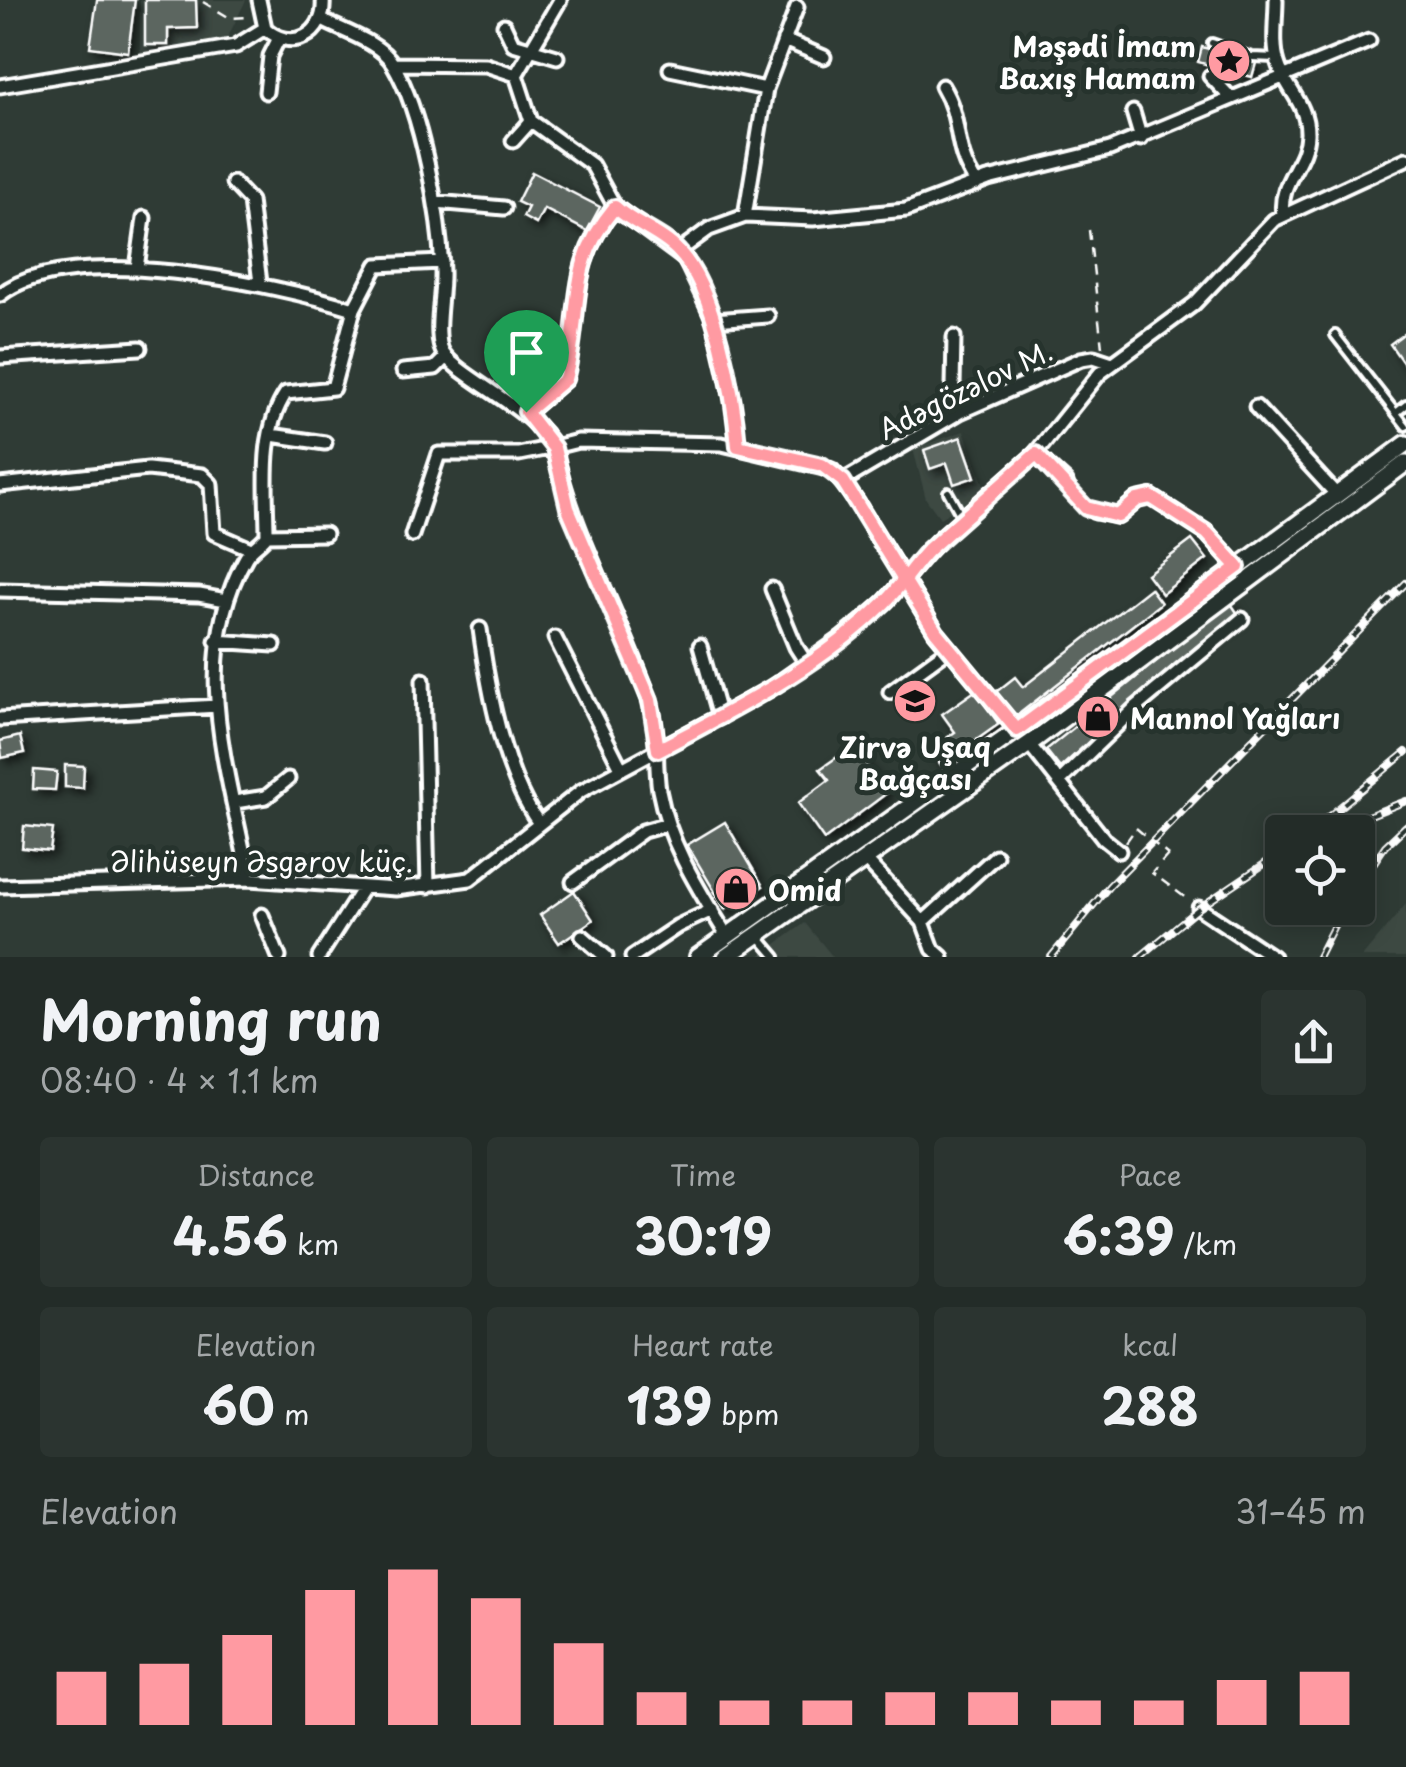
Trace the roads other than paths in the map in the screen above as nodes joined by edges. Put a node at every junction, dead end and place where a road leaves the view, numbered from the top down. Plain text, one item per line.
1 (323, 0) edge
2 (560, 0) edge
3 (1276, 0) edge
4 (259, 6) edge
5 (797, 6) dead end
6 (322, 20) junction
7 (504, 26) dead end
8 (265, 28) junction
9 (279, 38) junction
10 (784, 40) junction
11 (1369, 41) dead end
12 (1212, 43) dead end
13 (528, 48) junction
14 (557, 56) dead end
15 (824, 57) dead end
16 (1276, 58) junction
17 (393, 64) junction
18 (670, 69) dead end
19 (516, 75) junction
20 (1210, 76) dead end
21 (1284, 76) junction
22 (0, 86) edge
23 (942, 86) dead end
24 (766, 89) junction
25 (266, 92) dead end
26 (1232, 98) junction
27 (1132, 112) dead end
28 (531, 121) junction
29 (1140, 138) junction
30 (513, 141) dead end
31 (1406, 159) edge
32 (233, 183) dead end
33 (977, 184) junction
34 (436, 202) junction
35 (615, 207) junction
36 (504, 208) dead end
37 (1284, 214) junction
38 (745, 216) junction
39 (144, 218) dead end
40 (679, 251) junction
41 (442, 262) junction
42 (137, 268) junction
43 (260, 282) junction
44 (0, 295) edge
45 (354, 309) junction
46 (768, 316) dead end
47 (714, 320) junction
48 (1336, 335) dead end
49 (954, 337) dead end
50 (140, 348) dead end
51 (0, 356) edge
52 (446, 358) junction
53 (1107, 361) junction
54 (403, 371) dead end
55 (1406, 405) edge
56 (1256, 407) dead end
57 (526, 412) junction
58 (960, 412) junction
59 (1396, 413) junction
60 (1406, 426) edge
61 (271, 435) junction
62 (325, 443) dead end
63 (1406, 444) edge
64 (738, 446) junction
65 (554, 448) junction
66 (1036, 454) junction
67 (1406, 463) edge
68 (843, 481) junction
69 (1066, 482) road end
70 (0, 485) edge
71 (948, 492) dead end
72 (1336, 494) junction
73 (1095, 512) road end
74 (964, 520) junction
75 (325, 534) dead end
76 (267, 535) junction
77 (412, 535) dead end
78 (252, 548) junction
79 (1238, 567) junction
80 (903, 581) junction
81 (772, 589) dead end
82 (0, 590) edge
83 (226, 600) junction
84 (1242, 619) dead end
85 (480, 629) dead end
86 (555, 638) dead end
87 (216, 641) junction
88 (274, 646) dead end
89 (700, 646) dead end
90 (949, 650) junction
91 (808, 664) junction
92 (422, 680) dead end
93 (890, 692) dead end
94 (217, 706) junction
95 (720, 717) junction
96 (0, 720) edge
97 (1017, 730) junction
98 (1029, 744) junction
99 (658, 750) junction
100 (621, 768) junction
101 (288, 778) dead end
102 (1059, 782) junction
103 (235, 802) junction
104 (538, 822) junction
105 (668, 824) junction
106 (1119, 851) road end
107 (996, 856) dead end
108 (864, 858) junction
109 (250, 879) junction
110 (574, 882) dead end
111 (0, 886) edge
112 (428, 886) junction
113 (363, 888) junction
114 (1199, 908) road end
115 (712, 910) junction
116 (262, 915) dead end
117 (923, 922) junction
118 (757, 935) junction
119 (582, 936) dead end
120 (730, 947) edge
121 (279, 957) edge
122 (320, 957) edge
123 (606, 957) edge
124 (632, 957) edge
125 (698, 957) edge
126 (776, 957) edge
127 (942, 957) edge
128 (1273, 957) edge

1 - 6 street
2 - 13 street
3 - 16 street
4 - 8 street
5 - 10 street
6 - 9 street
6 - 17 street
7 - 13 street
8 - 9 street
8 - 22 street
9 - 25 street
10 - 15 street
10 - 24 street
11 - 21 street
12 - 16 lane
13 - 14 street
13 - 19 street
16 - 21 street
17 - 19 street
17 - 34 street
18 - 24 street
19 - 28 street
20 - 26 street
21 - 26 street
21 - 37 street
23 - 33 street
24 - 38 street
26 - 29 street
27 - 29 street
28 - 30 street
28 - 35 street
29 - 33 street
31 - 37 street
32 - 43 street
33 - 38 street
34 - 36 street
34 - 41 street
35 - 40 street
35 - 57 street
37 - 53 street
38 - 40 street
39 - 42 street
40 - 47 street
41 - 45 street
41 - 52 street
42 - 43 street
42 - 44 street
43 - 45 street
45 - 61 street
46 - 47 street
47 - 64 street
48 - 59 lane
49 - 58 street
50 - 51 street
52 - 54 street
52 - 57 street
53 - 58 street, Adəgözəlov M.
53 - 66 street, Əlihüseyn Əsgərov küç.
55 - 59 lane
56 - 72 street
57 - 65 street
58 - 68 street, Adəgözəlov M.
59 - 60 lane
61 - 62 street
61 - 76 street
63 - 72 main road
64 - 65 street
64 - 68 street
65 - 77 street
65 - 99 street
66 - 69 street
66 - 74 street, Əlihüseyn Əsgərov küç.
67 - 98 main road
68 - 80 street
70 - 78 street
71 - 74 lane
72 - 79 main road
73 - 79 street
74 - 80 street, Əlihüseyn Əsgərov küç.
75 - 76 street
76 - 78 street
78 - 83 street
79 - 97 main road
80 - 90 street
80 - 91 street, Əlihüseyn Əsgərov küç.
81 - 91 street
82 - 83 street
83 - 87 street
84 - 102 street
85 - 104 street
86 - 100 street
87 - 88 street
87 - 94 street
89 - 95 street
90 - 93 street
90 - 97 street
91 - 95 street, Əlihüseyn Əsgərov küç.
92 - 112 street
94 - 96 street
94 - 103 street
95 - 99 street, Əlihüseyn Əsgərov küç.
97 - 120 main road
98 - 102 street
98 - 108 main road
99 - 100 street, Əlihüseyn Əsgərov küç.
99 - 105 street
100 - 104 street, Əlihüseyn Əsgərov küç.
101 - 103 street
102 - 106 street
103 - 109 street
104 - 112 street, Əlihüseyn Əsgərov küç.
105 - 110 street
105 - 115 street
107 - 117 street
108 - 117 street
108 - 118 main road
109 - 111 street, Əlihüseyn Əsgərov küç.
109 - 113 street, Əlihüseyn Əsgərov küç.
112 - 113 street, Əlihüseyn Əsgərov küç.
113 - 122 street
114 - 128 street
115 - 120 street
115 - 124 street
116 - 121 street
117 - 127 street
118 - 120 main road
118 - 126 lane
119 - 123 street
120 - 125 main road

